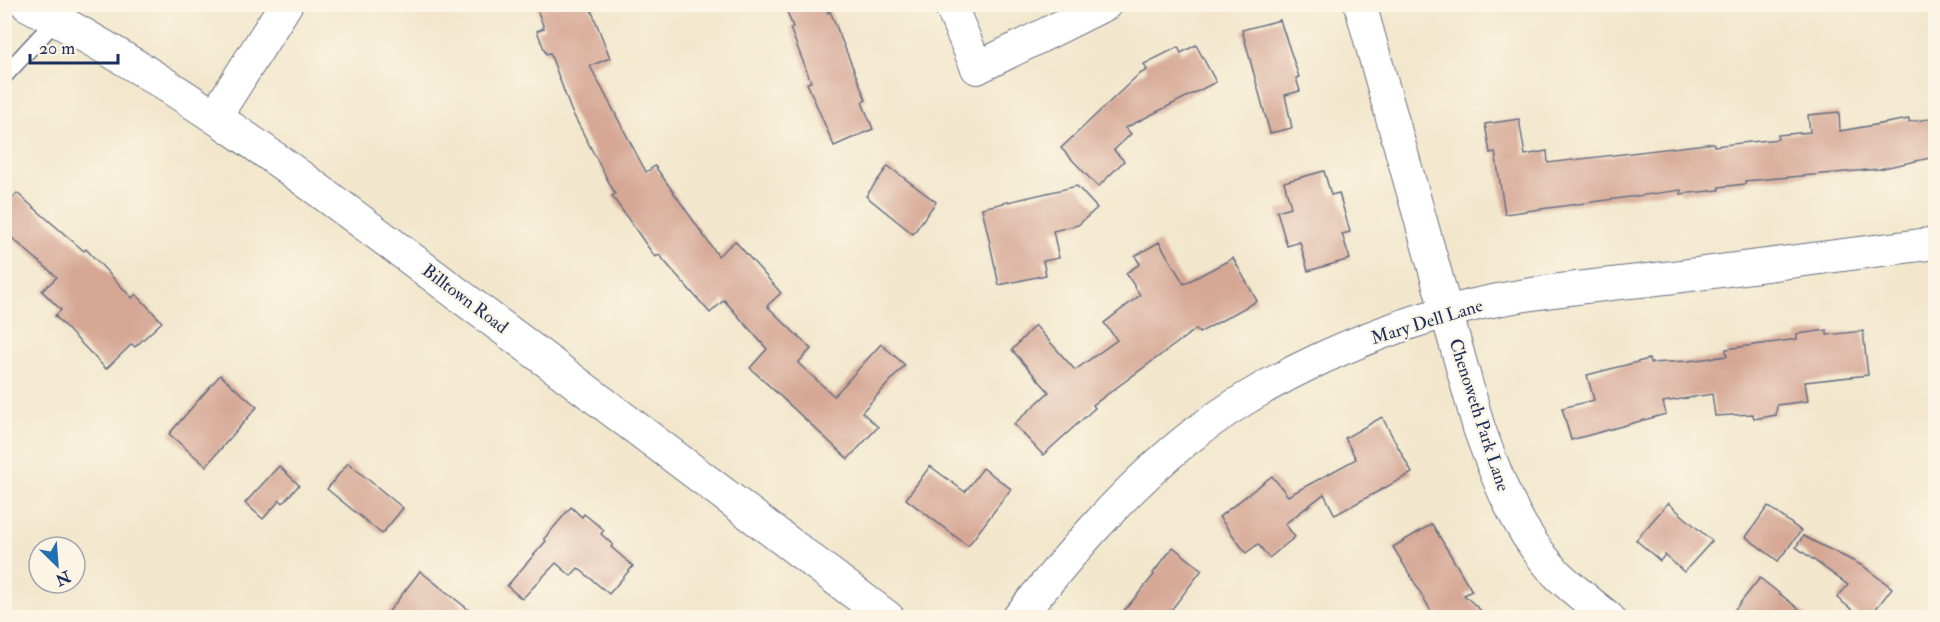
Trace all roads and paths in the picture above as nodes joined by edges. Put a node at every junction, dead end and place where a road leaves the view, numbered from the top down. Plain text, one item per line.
1 (27, 4) edge
2 (286, 4) edge
3 (950, 4) edge
4 (1106, 4) edge
5 (1360, 4) edge
6 (56, 20) junction
7 (4, 76) edge
8 (216, 115) junction
9 (1935, 243) edge
10 (1447, 313) junction
11 (888, 618) edge
12 (1018, 618) edge
13 (1609, 618) edge

1 - 6 main road, Billtown Road
2 - 8 main road
3 - 4 street
5 - 10 street, Chenoweth Park Lane
6 - 7 lane
6 - 8 main road, Billtown Road
8 - 11 main road, Billtown Road
9 - 10 street, Mary Dell Lane
10 - 12 street, Mary Dell Lane
10 - 13 street, Chenoweth Park Lane

